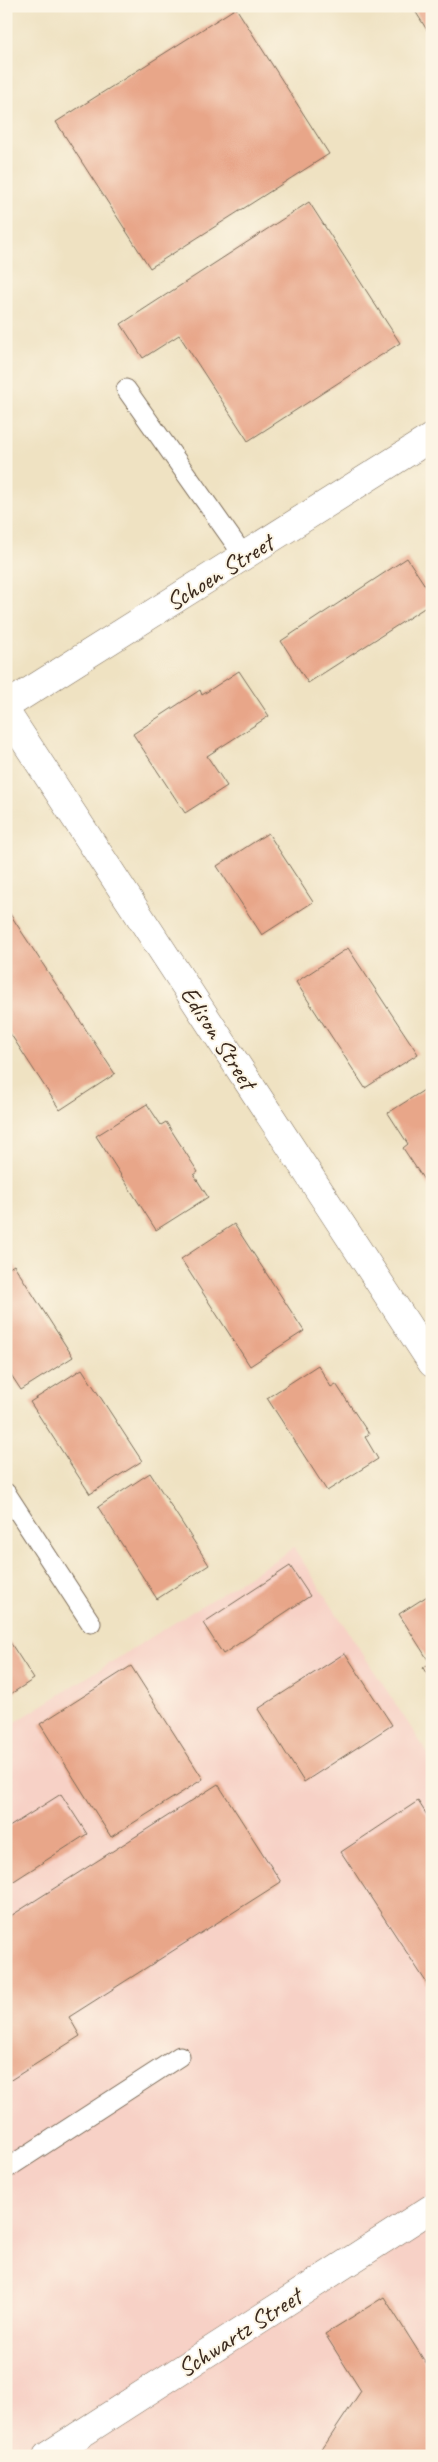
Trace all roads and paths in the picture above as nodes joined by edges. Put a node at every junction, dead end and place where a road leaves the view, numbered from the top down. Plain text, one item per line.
1 (126, 389) dead end
2 (431, 439) edge
3 (244, 556) junction
4 (6, 706) edge
5 (6, 712) edge
6 (432, 1363) edge
7 (6, 1493) edge
8 (91, 1623) dead end
9 (180, 2056) dead end
10 (6, 2169) edge
11 (432, 2208) edge
12 (47, 2456) edge

1 - 3 lane
2 - 3 street, Schoen Street
3 - 4 street, Schoen Street
5 - 6 street, Edison Street
7 - 8 lane
9 - 10 lane
11 - 12 street, Schwartz Street

